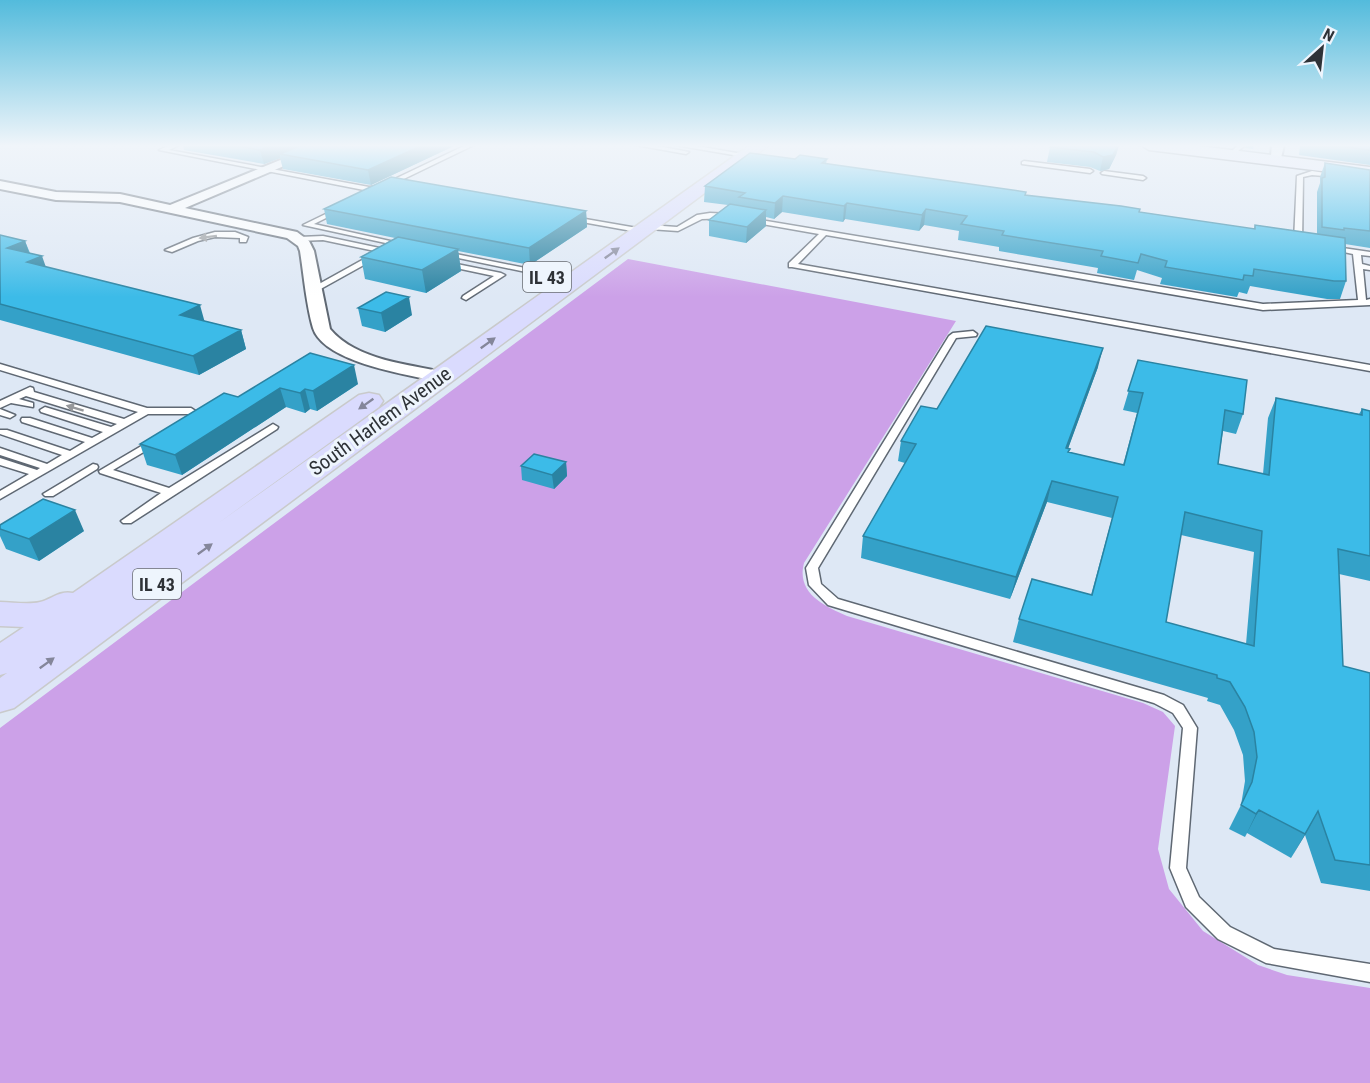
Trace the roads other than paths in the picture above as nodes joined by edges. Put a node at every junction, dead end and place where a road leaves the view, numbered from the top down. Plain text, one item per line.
1 (54, 196) edge
2 (205, 196) edge
3 (672, 196) edge
4 (689, 196) edge
5 (1301, 196) edge
6 (349, 205) edge
7 (174, 208) junction
8 (565, 217) edge
9 (619, 227) junction
10 (646, 229) junction
11 (825, 232) junction
12 (299, 239) junction
13 (243, 240) dead end
14 (1288, 242) edge
15 (1298, 244) junction
16 (361, 246) junction
17 (410, 246) edge
18 (1310, 246) edge
19 (1322, 247) edge
20 (169, 250) dead end
21 (384, 251) junction
22 (433, 251) edge
23 (1357, 252) junction
24 (396, 254) edge
25 (1370, 254) edge
26 (365, 261) junction
27 (431, 261) edge
28 (1358, 266) junction
29 (1370, 267) edge
30 (550, 275) junction
31 (314, 289) junction
32 (466, 298) dead end
33 (1366, 303) edge
34 (973, 334) dead end
35 (0, 367) edge
36 (1370, 368) edge
37 (413, 370) junction
38 (441, 377) junction
39 (47, 381) junction
40 (25, 393) junction
41 (10, 400) junction
42 (0, 405) edge
43 (29, 405) dead end
44 (45, 410) dead end
45 (146, 411) junction
46 (26, 420) dead end
47 (125, 423) junction
48 (273, 427) dead end
49 (112, 431) junction
50 (3, 432) dead end
51 (94, 442) junction
52 (0, 451) edge
53 (67, 457) junction
54 (0, 461) edge
55 (98, 469) junction
56 (44, 471) junction
57 (170, 492) junction
58 (49, 494) dead end
59 (0, 495) edge
60 (126, 521) dead end
61 (164, 546) junction
62 (0, 614) edge
63 (0, 621) edge
64 (0, 645) edge
65 (0, 662) edge
66 (0, 698) edge
67 (1370, 973) edge

1 - 7 street
2 - 7 street
3 - 9 main road, South Harlem Avenue / IL 43
4 - 10 main road, South Harlem Avenue / IL 43
5 - 15 lane
6 - 17 lane
7 - 12 street
8 - 9 lane
9 - 10 lane
9 - 30 main road, South Harlem Avenue / IL 43
10 - 11 lane
38 -> 10 main road, South Harlem Avenue / IL 43
11 - 33 lane
11 - 36 lane
12 - 16 lane
12 - 31 street
13 -> 20 lane
14 - 15 lane
15 - 18 lane
16 - 21 lane
16 - 26 lane
19 - 23 lane
21 - 24 lane
21 - 26 lane
22 - 30 lane
23 - 25 lane
23 - 28 lane
26 - 31 lane
27 - 32 lane
28 - 29 lane
28 - 33 lane
30 - 37 main road, South Harlem Avenue / IL 43
31 - 37 street
34 - 67 lane
35 - 39 lane
37 - 38 street
37 -> 61 main road, South Harlem Avenue / IL 43
66 -> 38 main road, South Harlem Avenue / IL 43
39 - 40 lane
39 - 45 lane
40 - 41 lane
47 -> 40 lane
41 - 42 lane
41 - 43 lane
44 - 49 lane
45 - 47 lane
45 - 55 lane
46 - 51 lane
47 - 49 lane
48 - 57 lane
49 - 51 lane
50 - 53 lane
51 - 53 lane
52 - 56 lane
53 - 55 lane
53 - 56 lane
54 - 56 lane
55 - 57 lane
55 - 58 lane
56 - 59 lane
57 - 60 lane
61 - 62 main road
61 - 65 main road, South Harlem Avenue / IL 43
63 - 64 main road

